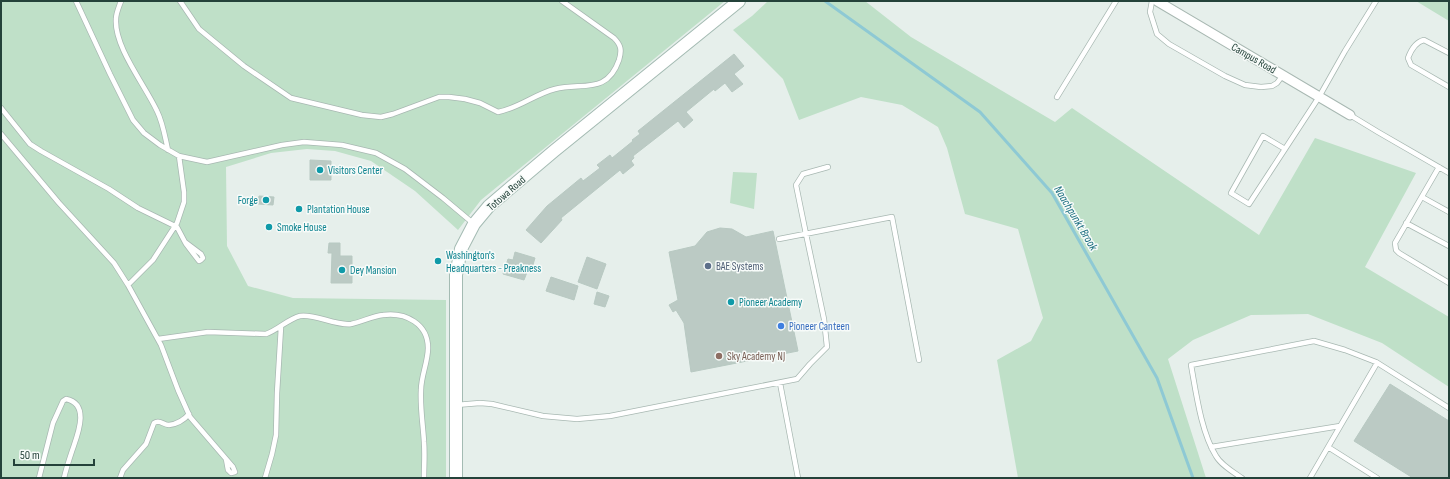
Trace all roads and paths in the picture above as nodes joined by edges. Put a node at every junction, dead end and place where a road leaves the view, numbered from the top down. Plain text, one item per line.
1 (76, 1) edge
2 (121, 1) edge
3 (180, 1) edge
4 (562, 1) edge
5 (739, 1) edge
6 (1116, 1) edge
7 (1152, 1) edge
8 (1157, 1) edge
9 (1376, 1) edge
10 (1449, 53) edge
11 (1283, 75) junction
12 (1449, 87) edge
13 (1057, 97) dead end
14 (1319, 97) junction
15 (1, 108) edge
16 (1350, 115) joint
17 (1, 134) edge
18 (1285, 149) junction
19 (168, 150) junction
20 (179, 156) junction
21 (828, 167) dead end
22 (1439, 167) junction
23 (1449, 173) edge
24 (1422, 197) junction
25 (1449, 212) edge
26 (1406, 223) junction
27 (474, 224) junction
28 (175, 227) junction
29 (806, 234) junction
30 (779, 239) dead end
31 (185, 242) dead end
32 (1449, 246) edge
33 (1449, 283) edge
34 (128, 285) junction
35 (281, 327) junction
36 (158, 339) junction
37 (919, 360) dead end
38 (1377, 363) junction
39 (780, 383) junction
40 (456, 405) junction
41 (1449, 408) edge
42 (189, 414) junction
43 (1340, 426) junction
44 (1211, 446) junction
45 (1328, 448) junction
46 (226, 459) dead end
47 (39, 478) edge
48 (64, 478) edge
49 (120, 478) edge
50 (265, 478) edge
51 (424, 478) edge
52 (456, 478) edge
53 (798, 478) edge
54 (1242, 478) edge
55 (1310, 478) edge
56 (1377, 478) edge

1 - 19 lane
2 - 19 lane
3 - 4 lane
5 - 27 main road, Totowa Road
6 - 13 lane
7 - 11 lane
8 - 11 street, Campus Road
9 - 14 lane
10 - 12 lane
11 - 14 street, Campus Road
14 - 16 street, Campus Road
14 - 18 lane
15 - 28 lane
16 - 22 lane
17 - 34 lane
18 - 18 lane
19 - 20 lane
20 - 27 lane
20 - 28 lane
21 - 29 lane
22 - 23 lane
22 - 24 lane
24 - 25 lane
24 - 26 lane
26 - 32 lane
26 - 33 lane
27 - 40 main road, Totowa Road
28 - 31 lane
28 - 34 lane
29 - 30 lane
29 - 37 lane
29 - 39 lane
34 - 36 lane
35 - 36 lane
35 - 50 lane
35 - 51 lane
36 - 42 lane
38 - 41 lane
38 - 43 lane
38 - 44 lane
39 - 40 lane
39 - 53 lane
40 - 52 main road, Totowa Road
42 - 46 lane
42 - 49 lane
43 - 44 lane
43 - 45 lane
44 - 54 lane
45 - 55 lane
45 - 56 lane
47 - 48 lane

